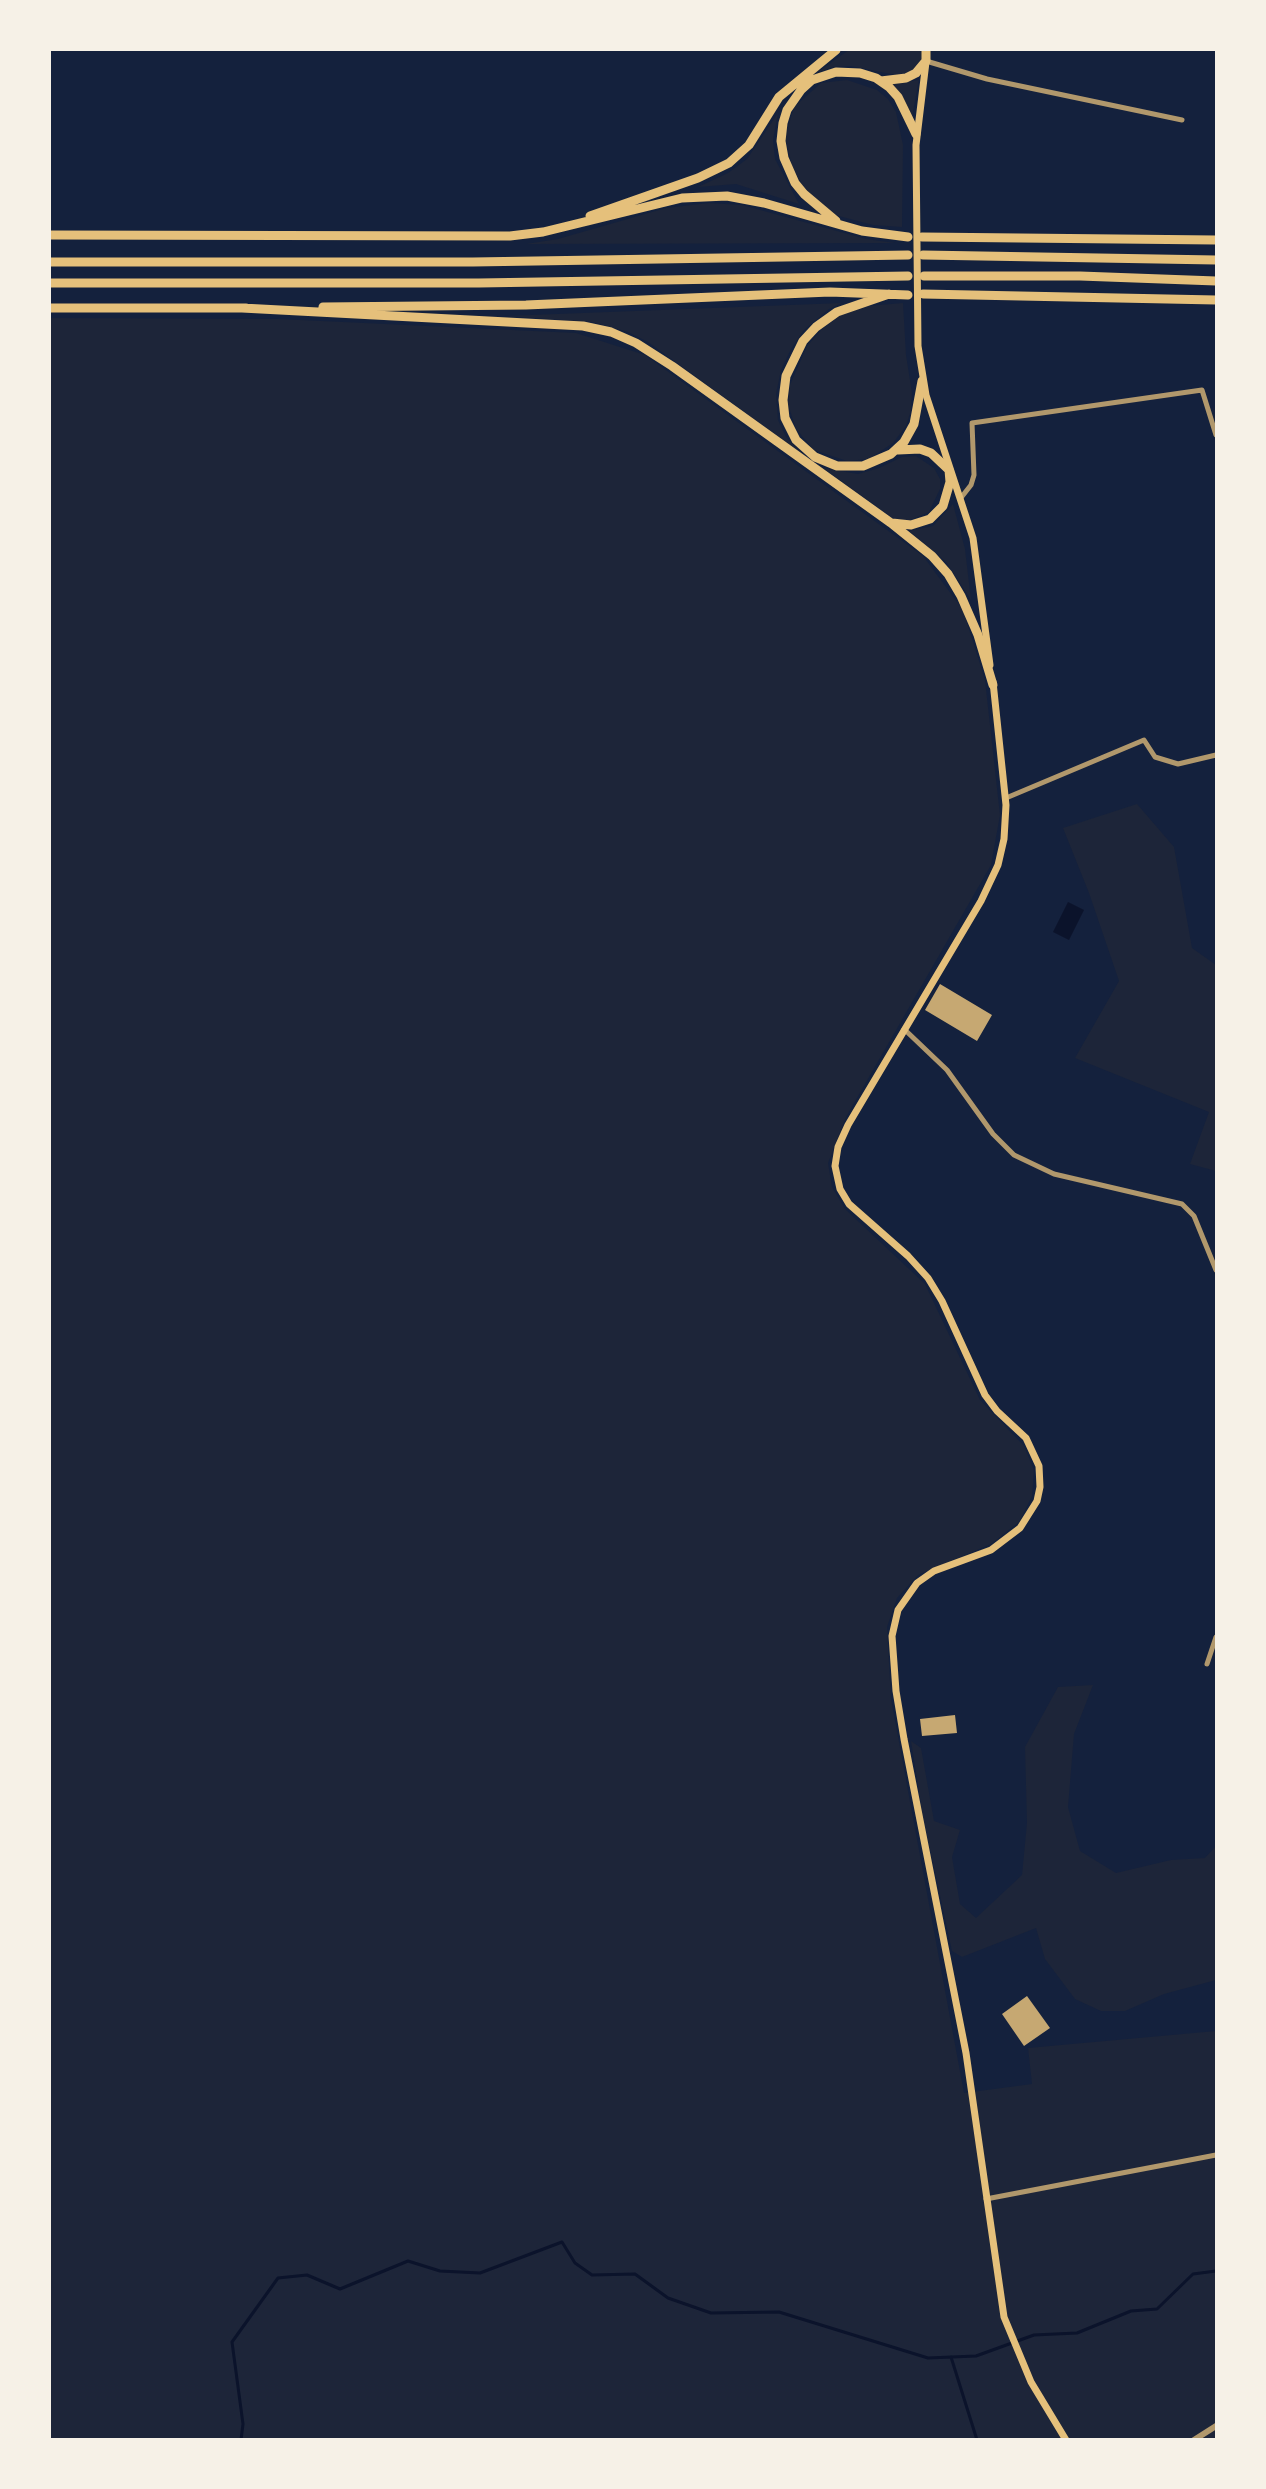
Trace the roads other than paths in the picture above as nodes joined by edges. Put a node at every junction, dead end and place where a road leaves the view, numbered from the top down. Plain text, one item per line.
1 (836, 50) edge
2 (928, 50) edge
3 (926, 61) junction
4 (881, 81) junction
5 (1182, 120) dead end
6 (916, 134) junction
7 (843, 226) junction
8 (543, 232) junction
9 (50, 236) edge
10 (908, 237) dead end
11 (922, 237) dead end
12 (1216, 240) edge
13 (908, 255) dead end
14 (923, 255) dead end
15 (1216, 260) edge
16 (50, 262) edge
17 (908, 276) dead end
18 (924, 276) dead end
19 (1216, 280) edge
20 (50, 283) edge
21 (889, 294) junction
22 (923, 294) dead end
23 (908, 295) dead end
24 (1216, 300) edge
25 (50, 308) edge
26 (242, 308) junction
27 (922, 381) junction
28 (1216, 435) edge
29 (898, 450) junction
30 (949, 470) junction
31 (960, 499) junction
32 (891, 523) junction
33 (993, 685) junction
34 (1216, 755) edge
35 (1006, 798) junction
36 (904, 1029) junction
37 (1216, 1270) edge
38 (1216, 1637) edge
39 (1207, 1664) dead end
40 (1216, 2155) edge
41 (986, 2199) junction
42 (1216, 2427) edge
43 (1066, 2439) edge
44 (1194, 2439) edge

1 - 8 highway
2 - 3 highway
3 - 4 highway
3 - 5 street
3 - 6 main road
4 - 6 highway
4 - 7 highway
6 - 27 main road
7 - 8 highway
7 - 10 highway
8 - 9 highway
11 - 12 highway
13 - 16 highway
14 - 15 highway
17 - 20 highway
18 - 19 highway
21 - 23 highway
21 - 26 highway
21 - 29 highway
22 - 24 highway
25 - 26 highway
26 - 32 highway
27 - 29 highway
27 - 30 main road
28 - 31 street
29 - 30 highway
30 - 31 main road
30 - 32 highway
31 - 33 main road
32 - 33 highway
33 - 35 main road
34 - 35 street
35 - 36 main road
36 - 37 street
36 - 41 main road
38 - 39 street
40 - 41 street
41 - 43 main road
42 - 44 street

